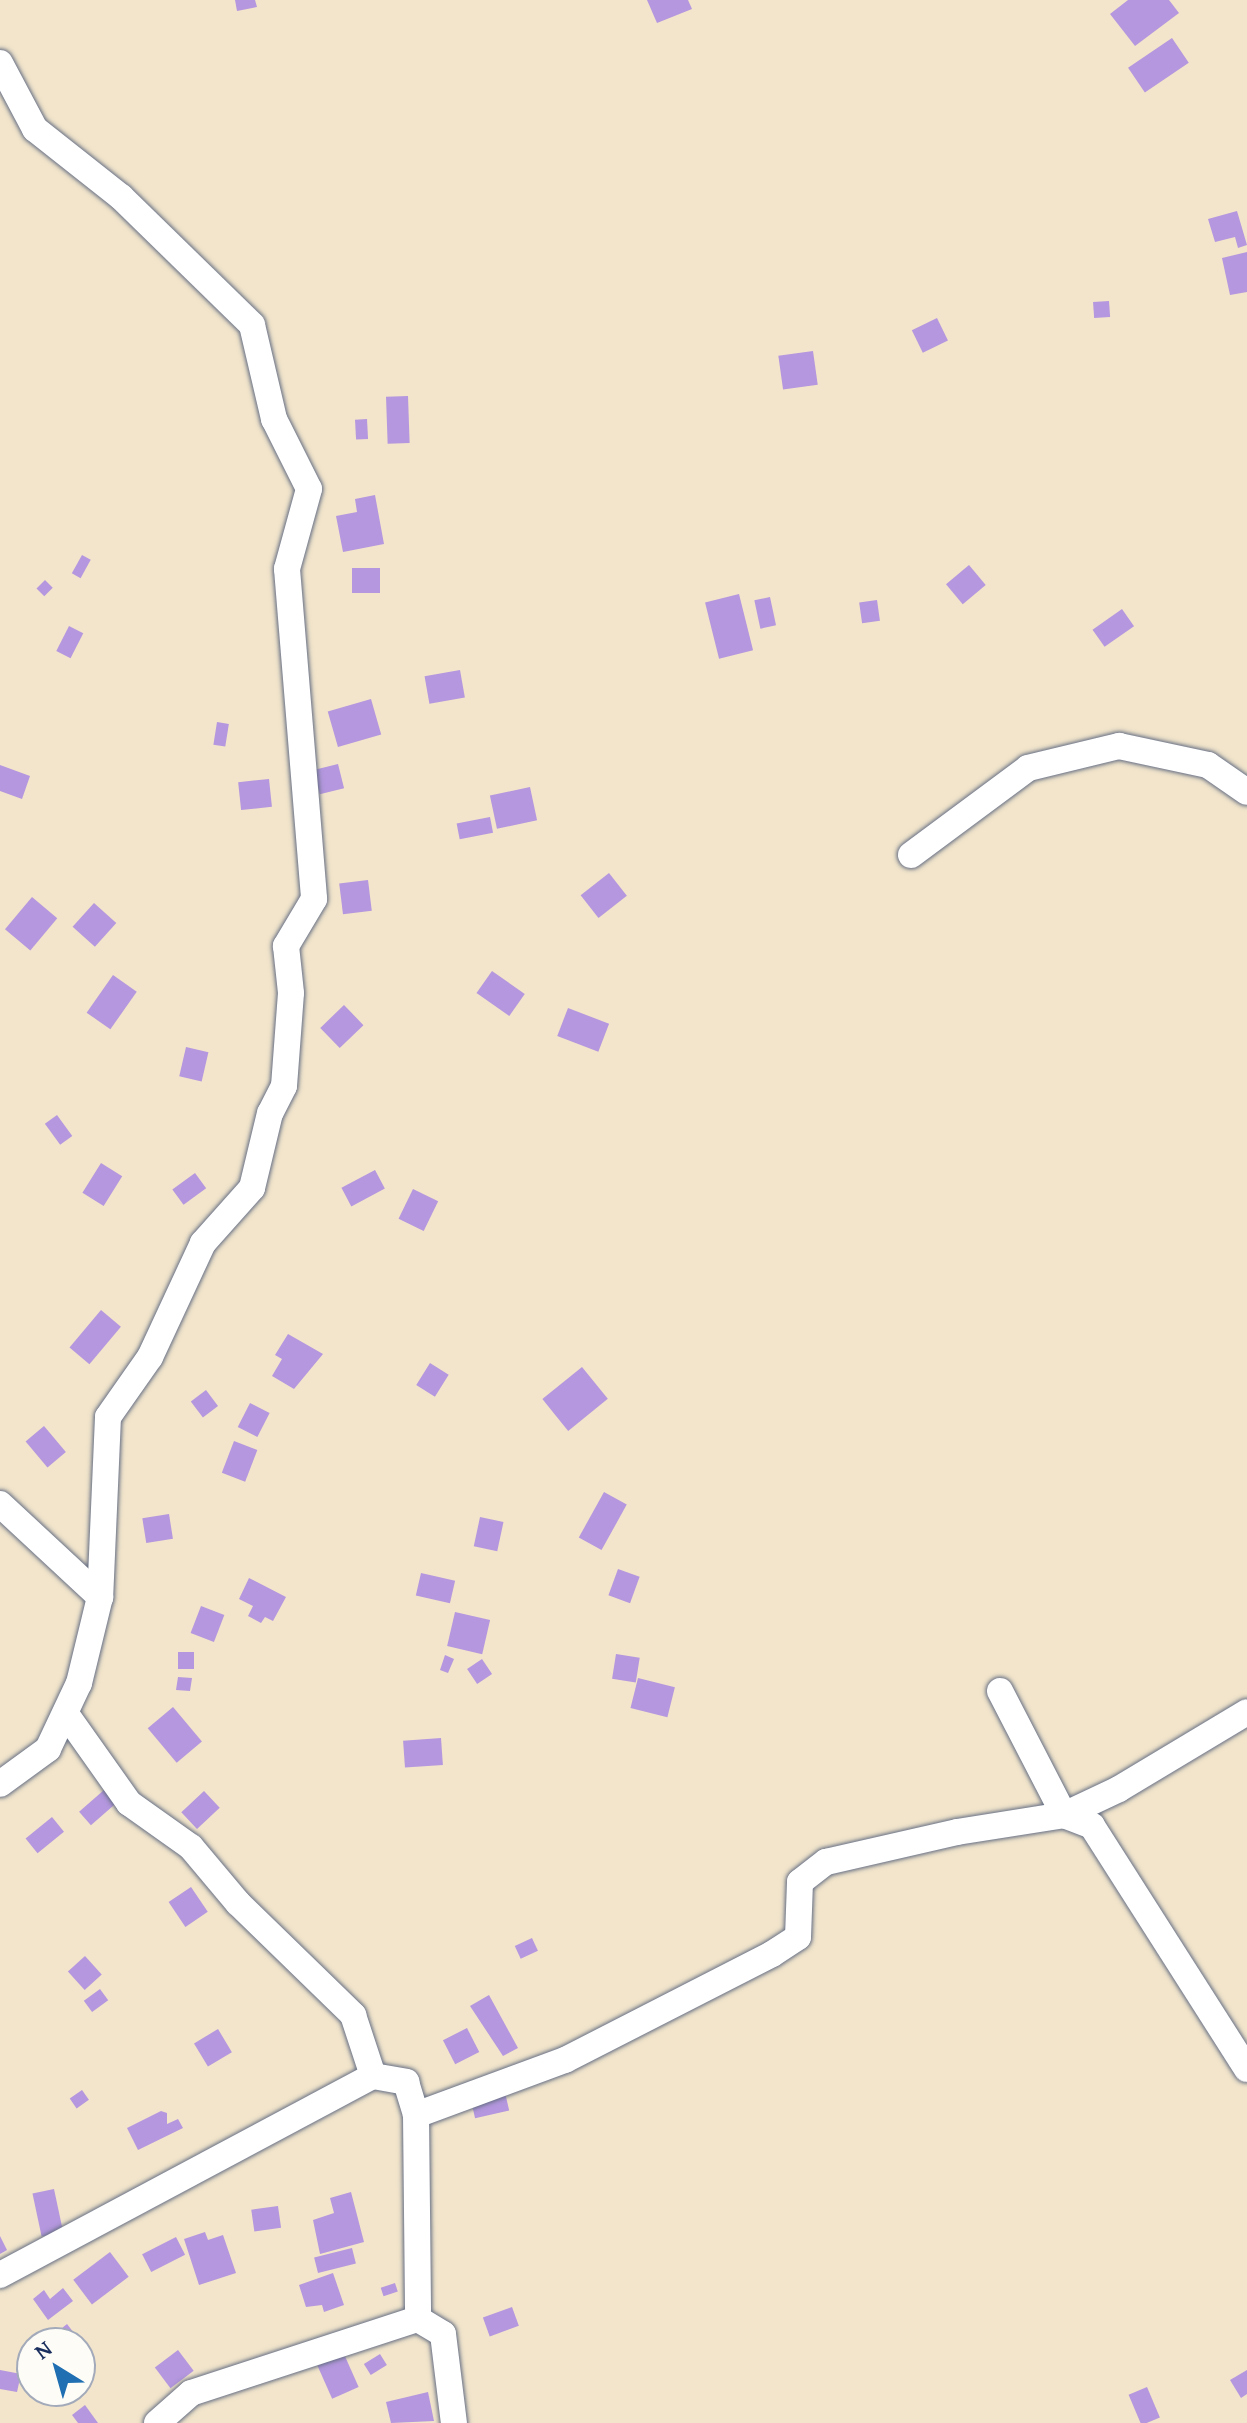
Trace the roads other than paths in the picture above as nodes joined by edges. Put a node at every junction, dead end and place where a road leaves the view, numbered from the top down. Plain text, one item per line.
1 (0, 63) edge
2 (1247, 792) edge
3 (911, 855) dead end
4 (0, 1504) edge
5 (100, 1597) junction
6 (1000, 1691) dead end
7 (1247, 1712) edge
8 (66, 1714) junction
9 (0, 1784) edge
10 (1064, 1815) junction
11 (1247, 2069) edge
12 (373, 2076) junction
13 (416, 2115) junction
14 (0, 2275) edge
15 (418, 2319) junction
16 (157, 2423) edge
17 (454, 2423) edge

1 - 5 street
2 - 3 street
4 - 5 street
5 - 8 street
6 - 10 street
7 - 10 street
8 - 9 street
8 - 12 street
10 - 11 street
10 - 13 street
12 - 13 street
12 - 14 street
13 - 15 street
15 - 16 street
15 - 17 street

